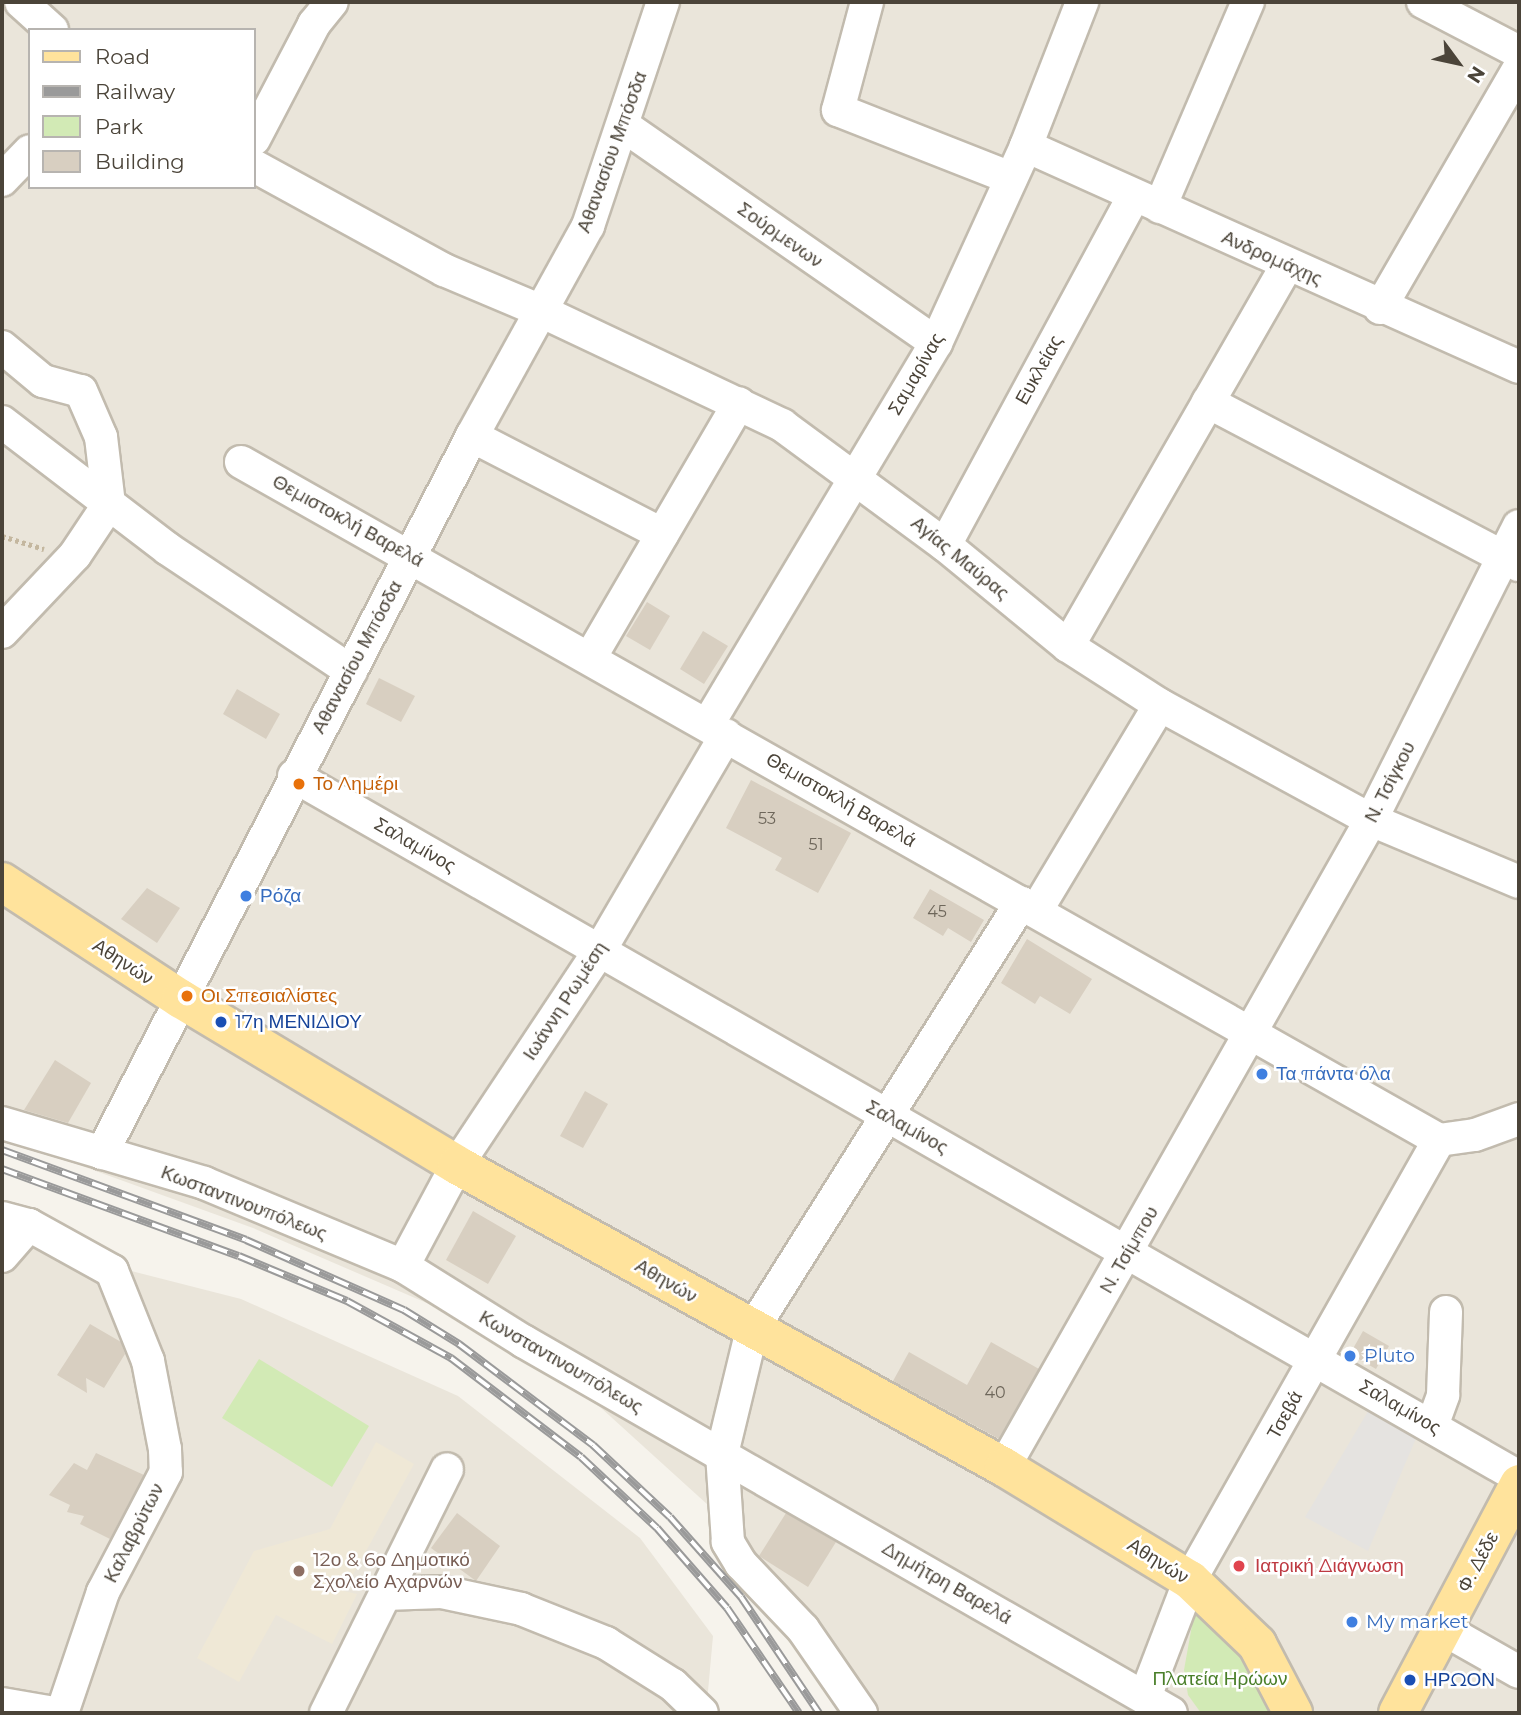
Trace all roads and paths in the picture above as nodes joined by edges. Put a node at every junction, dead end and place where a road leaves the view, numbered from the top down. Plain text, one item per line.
1 (332, 2) edge
2 (663, 2) edge
3 (867, 2) edge
4 (1082, 2) edge
5 (1248, 2) edge
6 (1423, 2) edge
7 (25, 4) edge
8 (50, 28) edge
9 (1519, 52) edge
10 (1519, 68) edge
11 (624, 127) junction
12 (256, 135) edge
13 (1026, 146) junction
14 (28, 153) edge
15 (256, 167) edge
16 (1011, 178) junction
17 (2, 180) edge
18 (1147, 201) junction
19 (1287, 265) junction
20 (1380, 308) junction
21 (541, 311) junction
22 (936, 343) junction
23 (2, 347) edge
24 (1519, 368) edge
25 (1208, 402) junction
26 (739, 403) junction
27 (2, 422) edge
28 (472, 436) junction
29 (242, 462) dead end
30 (855, 476) junction
31 (109, 504) junction
32 (1519, 526) edge
33 (662, 534) junction
34 (2, 536) edge
35 (944, 545) junction
36 (75, 555) junction
37 (410, 555) junction
38 (1513, 560) edge
39 (2, 632) edge
40 (1068, 646) junction
41 (590, 657) junction
42 (351, 671) junction
43 (1160, 705) junction
44 (717, 729) junction
45 (294, 776) junction
46 (1371, 820) junction
47 (2, 882) edge
48 (1519, 882) edge
49 (1029, 907) junction
50 (600, 950) junction
51 (181, 999) junction
52 (1251, 1033) junction
53 (887, 1116) junction
54 (1517, 1122) edge
55 (2, 1123) edge
56 (1440, 1140) junction
57 (102, 1153) junction
58 (457, 1165) junction
59 (15, 1221) edge
60 (1129, 1251) junction
61 (2, 1256) edge
62 (402, 1266) junction
63 (1446, 1312) dead end
64 (752, 1330) junction
65 (1317, 1358) junction
66 (1432, 1426) junction
67 (722, 1454) junction
68 (1004, 1467) junction
69 (447, 1469) dead end
70 (1519, 1477) edge
71 (1519, 1484) edge
72 (1190, 1580) junction
73 (385, 1594) junction
74 (1443, 1629) junction
75 (1519, 1672) edge
76 (1158, 1705) edge
77 (697, 1712) edge
78 (62, 1713) edge
79 (326, 1713) edge
80 (861, 1713) edge
81 (1293, 1713) edge
82 (1398, 1713) edge

1 - 12 street
2 - 11 street, Αθανασίου Μπόσδα
3 - 16 street
4 - 13 street, Σαμαρίνας
5 - 18 street, Ευκλείας
6 - 9 street
7 - 8 street
10 - 20 street
11 - 21 street, Αθανασίου Μπόσδα
11 - 22 street, Σούρμενων
13 - 16 street, Σαμαρίνας
13 - 18 street, Ανδρομάχης
14 - 17 street
15 - 21 street, Αγίας Μαύρας
16 - 22 street, Σαμαρίνας
18 - 19 street, Ανδρομάχης
18 - 35 street, Ευκλείας
19 - 20 street, Ανδρομάχης
19 - 25 street
20 - 24 street, Ανδρομάχης
21 - 26 street, Αγίας Μαύρας
21 - 28 street, Αθανασίου Μπόσδα
22 - 30 street, Σαμαρίνας
23 - 31 street
25 - 38 street
25 - 40 street
26 - 30 street, Αγίας Μαύρας
26 - 33 street
27 - 31 street
28 - 33 street
28 - 37 street, Αθανασίου Μπόσδα
29 - 37 street, Θεμιστοκλή Βαρελά
30 - 35 street, Αγίας Μαύρας
30 - 44 street, Σαμαρίνας
31 - 36 street
31 - 42 street
32 - 38 street, Ν. Τσίγκου
33 - 41 street
34 - 36 path
35 - 40 street, Αγίας Μαύρας
36 - 39 street
37 - 41 street, Θεμιστοκλή Βαρελά
37 - 42 street, Αθανασίου Μπόσδα
38 - 46 street, Ν. Τσίγκου
40 - 43 street, Αγίας Μαύρας
41 - 44 street, Θεμιστοκλή Βαρελά
42 - 45 street, Αθανασίου Μπόσδα
43 - 46 street, Αγίας Μαύρας
43 - 49 street
44 - 49 street, Θεμιστοκλή Βαρελά
44 - 50 street, Ιωάννη Ρωμέση
45 - 50 street, Σαλαμίνος
45 - 51 street, Αθανασίου Μπόσδα
46 - 48 street, Αγίας Μαύρας
46 - 52 street, Ν. Τσίγκου
47 - 51 main road, Αθηνών
49 - 52 street, Θεμιστοκλή Βαρελά
49 - 53 street
50 - 53 street, Σαλαμίνος
50 - 58 street, Ιωάννη Ρωμέση
51 - 57 street, Αθανασίου Μπόσδα
51 - 58 main road, Αθηνών
52 - 56 street, Θεμιστοκλή Βαρελά
52 - 60 street, N. Τσίμπου
53 - 60 street, Σαλαμίνος
53 - 64 street
54 - 56 street
55 - 57 street, Κωσταντινουπόλεως
56 - 65 street, Τσεβά
57 - 62 street, Κωσταντινουπόλεως
58 - 62 street, Ιωάννη Ρωμέση
58 - 64 main road, Αθηνών
59 - 61 street
59 - 78 street, Καλαβρύτων
60 - 65 street, Σαλαμίνος
60 - 68 street, N. Τσίμπου
62 - 67 street, Κωνσταντινουπόλεως
63 - 66 street
64 - 67 street
64 - 68 main road, Αθηνών
65 - 66 street, Σαλαμίνος
65 - 72 street, Τσεβά
66 - 70 street, Σαλαμίνος
67 - 76 street, Δημήτρη Βαρελά
67 - 80 street
68 - 72 main road, Αθηνών
69 - 73 street
71 - 74 main road, Φ. Δέδε
72 - 76 street, Τσεβά
72 - 81 main road, Αθηνών
73 - 77 street
73 - 79 street
74 - 75 street
74 - 82 main road, Φ. Δέδε

